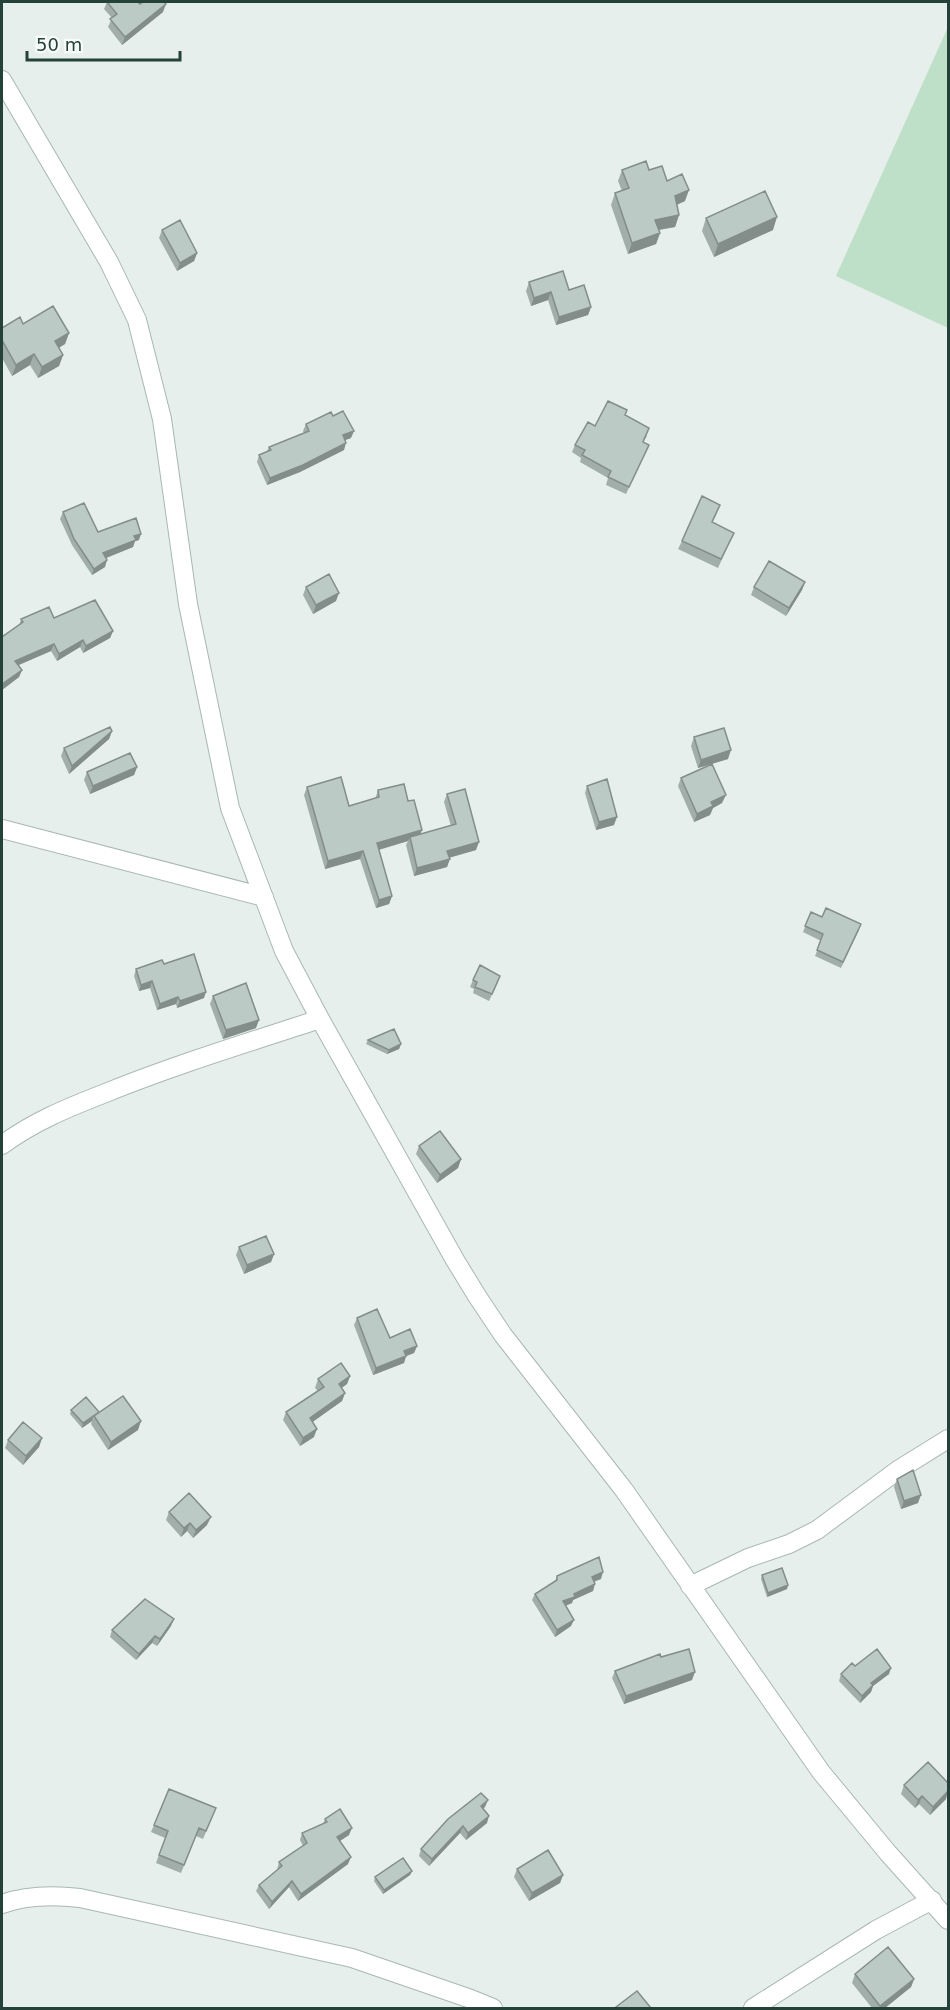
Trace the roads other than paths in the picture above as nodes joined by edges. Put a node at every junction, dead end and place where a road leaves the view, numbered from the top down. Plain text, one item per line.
1 (2, 80) edge
2 (2, 829) edge
3 (264, 897) junction
4 (320, 1019) junction
5 (2, 1145) edge
6 (948, 1439) edge
7 (690, 1586) junction
8 (932, 1900) junction
9 (2, 1904) edge
10 (948, 1920) edge
11 (493, 2008) edge
12 (753, 2008) edge

1 - 3 street
2 - 3 street
3 - 4 street
4 - 5 street
4 - 7 street
6 - 7 street
7 - 8 street
8 - 10 street
8 - 12 street
9 - 11 street

